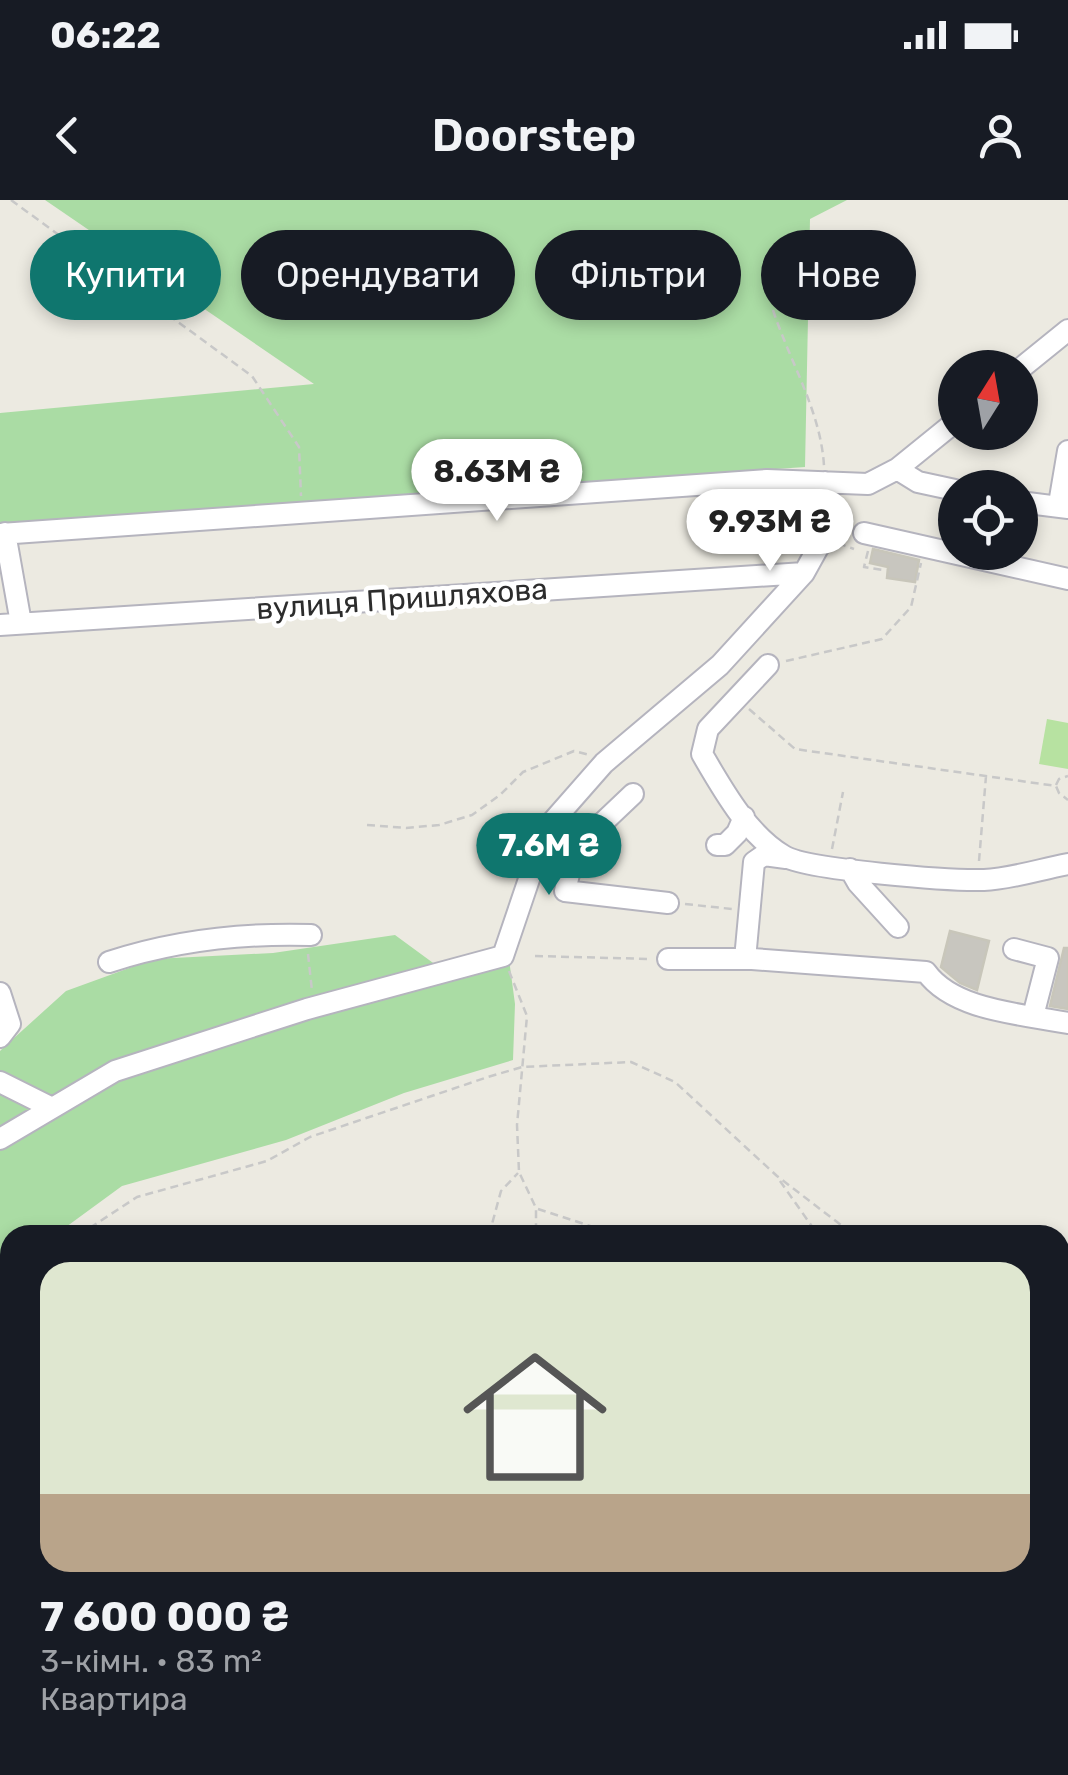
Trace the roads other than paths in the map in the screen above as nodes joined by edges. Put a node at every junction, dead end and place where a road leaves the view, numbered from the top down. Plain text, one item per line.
1 (1068, 330) edge
2 (1038, 354) edge
3 (938, 436) edge
4 (1068, 452) edge
5 (897, 469) junction
6 (825, 482) junction
7 (938, 486) edge
8 (1038, 504) edge
9 (1064, 506) edge
10 (2, 533) edge
11 (864, 533) dead end
12 (804, 572) junction
13 (1068, 579) edge
14 (11, 624) edge
15 (720, 665) junction
16 (768, 666) road end
17 (742, 693) junction
18 (633, 794) dead end
19 (744, 818) junction
20 (717, 845) dead end
21 (787, 858) junction
22 (1068, 864) edge
23 (850, 870) junction
24 (668, 903) road end
25 (898, 928) dead end
26 (305, 934) road end
27 (1014, 949) dead end
28 (668, 959) road end
29 (745, 959) junction
30 (109, 962) dead end
31 (0, 992) edge
32 (1033, 1016) junction
33 (1068, 1024) edge
34 (0, 1037) edge
35 (0, 1082) edge
36 (52, 1108) junction
37 (0, 1139) edge

1 - 2 street
3 - 5 street
4 - 9 street
5 - 6 street
5 - 7 street
6 - 10 street
6 - 12 street
8 - 9 street
10 - 14 street
11 - 13 street
12 - 14 street, вулиця Пришляхова
12 - 15 street
15 - 17 street
15 - 36 street
16 - 17 street
17 - 19 street
18 - 24 street
19 - 20 street
19 - 21 street
21 - 23 street
21 - 29 street
22 - 23 street
23 - 25 street
26 - 30 street
27 - 32 street
28 - 29 street
29 - 32 street
31 - 34 street
32 - 33 street
35 - 36 street
36 - 37 street

